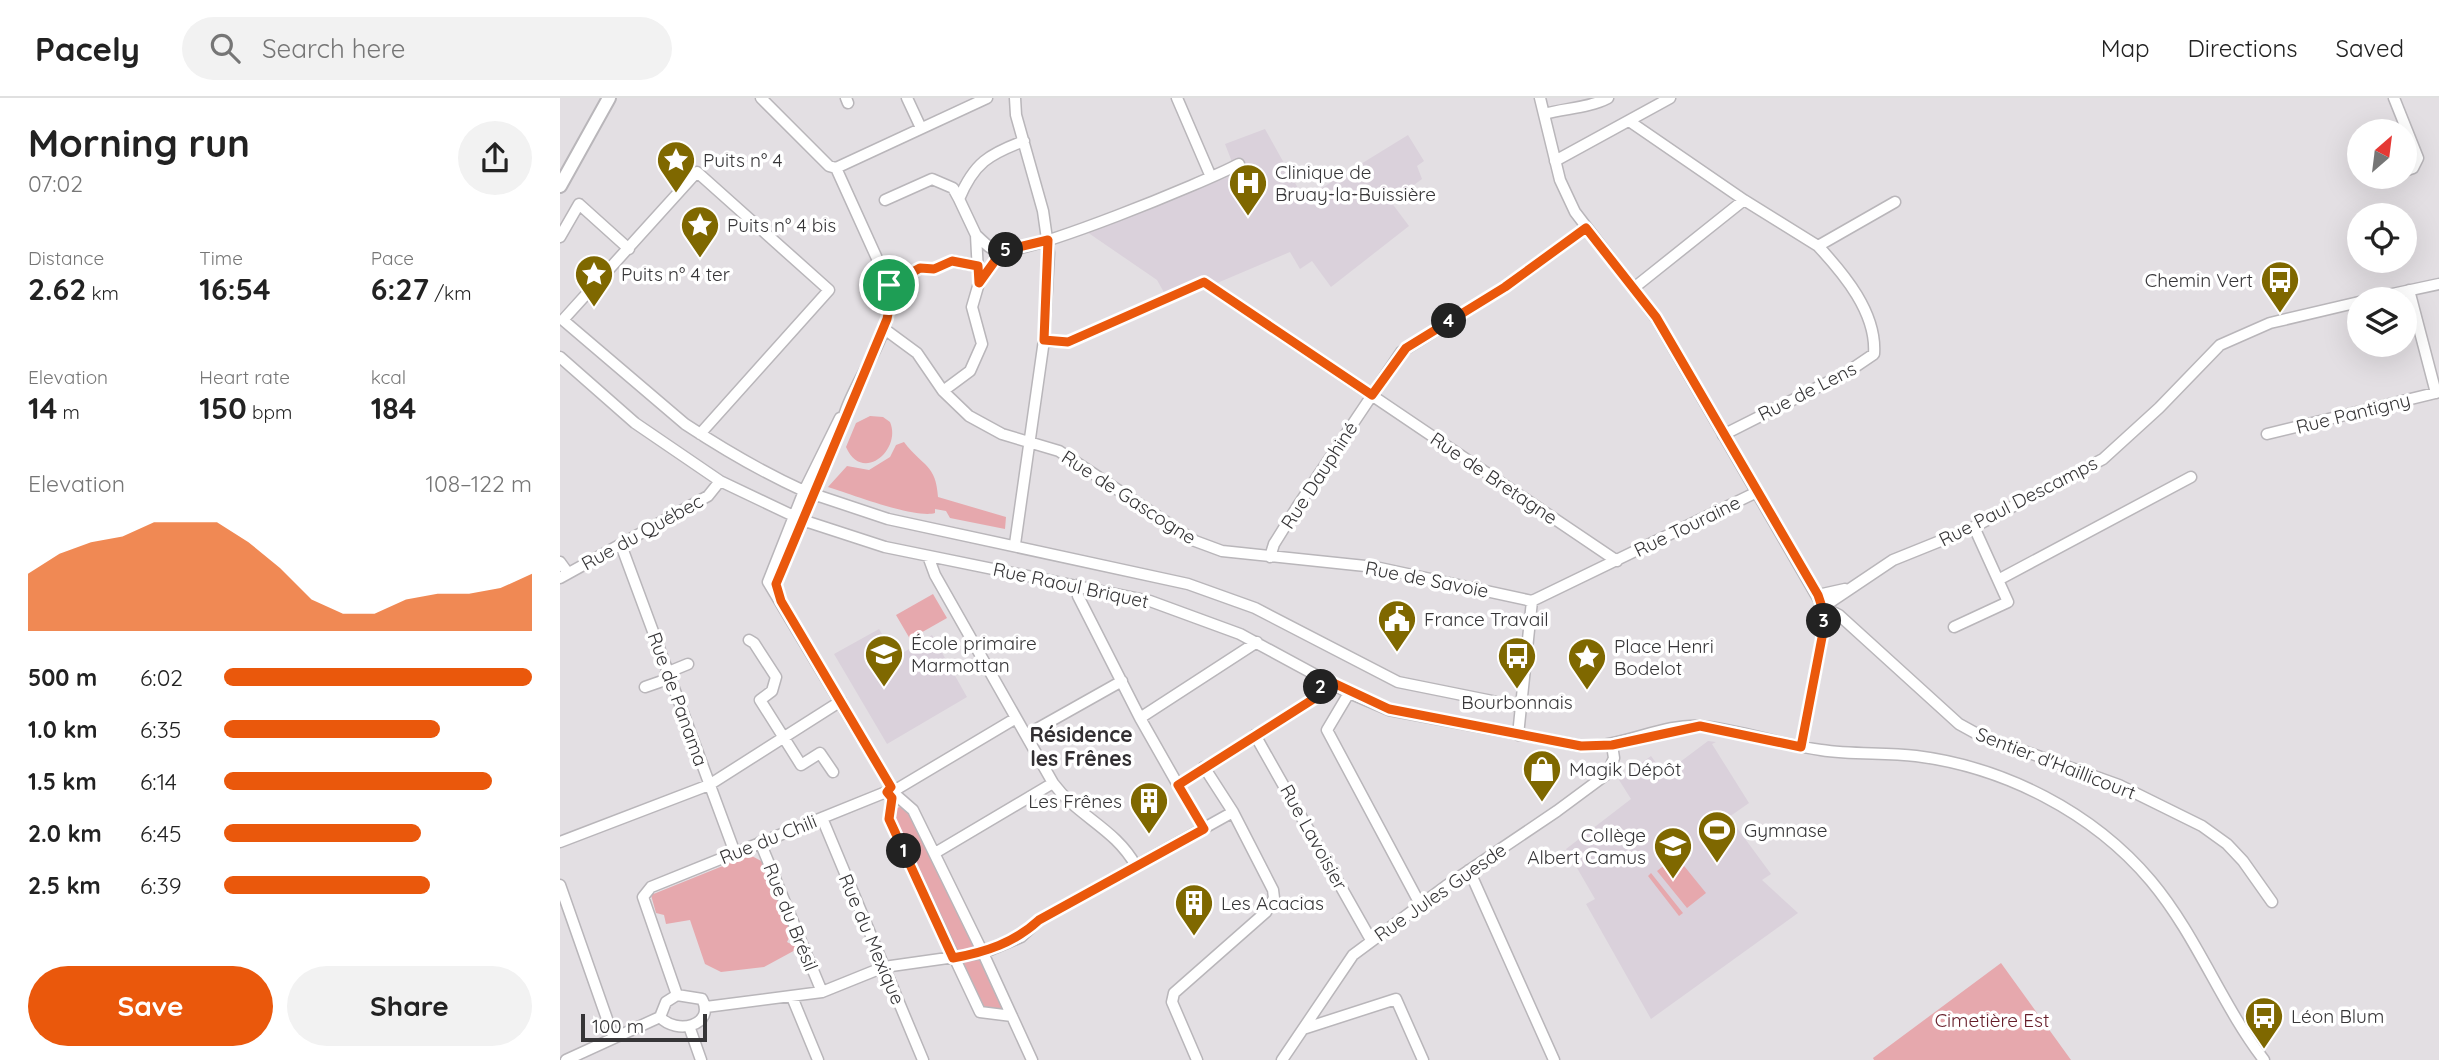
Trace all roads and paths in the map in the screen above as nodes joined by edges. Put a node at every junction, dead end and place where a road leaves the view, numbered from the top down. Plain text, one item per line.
1 (609, 98) edge
2 (761, 98) edge
3 (907, 98) edge
4 (987, 98) edge
5 (1005, 98) edge
6 (1014, 98) edge
7 (1177, 98) edge
8 (1540, 98) edge
9 (1608, 98) edge
10 (1670, 98) edge
11 (2394, 98) edge
12 (1016, 114) junction
13 (1544, 114) junction
14 (2402, 119) edge
15 (1629, 121) junction
16 (921, 128) junction
17 (1024, 141) junction
18 (1555, 161) junction
19 (1239, 164) dead end
20 (836, 168) junction
21 (1211, 177) junction
22 (560, 186) edge
23 (959, 199) junction
24 (885, 200) dead end
25 (1744, 200) junction
26 (1895, 202) dead end
27 (1586, 228) junction
28 (976, 235) junction
29 (560, 237) edge
30 (1048, 240) junction
31 (1818, 246) junction
32 (629, 248) junction
33 (1002, 251) junction
34 (978, 266) junction
35 (979, 283) junction
36 (2439, 284) edge
37 (889, 285) junction
38 (1635, 287) junction
39 (2417, 288) edge
40 (2347, 305) edge
41 (2417, 319) edge
42 (883, 328) junction
43 (1044, 340) junction
44 (560, 357) edge
45 (943, 391) junction
46 (2437, 392) edge
47 (1372, 395) junction
48 (700, 434) junction
49 (2267, 434) dead end
50 (1723, 435) junction
51 (1031, 441) junction
52 (2191, 477) dead end
53 (720, 481) junction
54 (808, 492) junction
55 (1756, 492) junction
56 (797, 518) junction
57 (1974, 527) junction
58 (1016, 539) junction
59 (621, 545) junction
60 (928, 556) junction
61 (1270, 557) junction
62 (1617, 561) junction
63 (560, 562) edge
64 (564, 576) edge
65 (1998, 580) junction
66 (1077, 585) junction
67 (1846, 589) junction
68 (1818, 595) junction
69 (1532, 601) junction
70 (1823, 607) junction
71 (1954, 627) dead end
72 (749, 640) dead end
73 (1256, 642) junction
74 (688, 664) dead end
75 (667, 676) junction
76 (1325, 679) junction
77 (1122, 681) junction
78 (645, 687) dead end
79 (1349, 693) junction
80 (841, 701) junction
81 (1522, 707) junction
82 (1016, 718) junction
83 (1140, 718) junction
84 (1026, 735) junction
85 (1255, 735) junction
86 (1518, 735) junction
87 (784, 738) junction
88 (1612, 745) junction
89 (1801, 747) junction
90 (1204, 767) junction
91 (833, 772) dead end
92 (1053, 782) junction
93 (709, 785) junction
94 (1178, 785) junction
95 (893, 793) junction
96 (1233, 812) junction
97 (821, 818) junction
98 (1204, 829) junction
99 (560, 842) edge
100 (761, 842) junction
101 (734, 853) junction
102 (935, 853) junction
103 (1136, 866) junction
104 (1469, 870) junction
105 (560, 885) edge
106 (2272, 902) dead end
107 (1420, 904) junction
108 (1371, 940) junction
109 (984, 953) junction
110 (953, 958) junction
111 (884, 967) junction
112 (822, 992) junction
113 (677, 995) junction
114 (793, 997) junction
115 (706, 1007) junction
116 (1012, 1016) junction
117 (660, 1017) junction
118 (689, 1026) junction
119 (1303, 1029) junction
120 (613, 1037) junction
121 (1285, 1058) edge
122 (566, 1060) edge
123 (701, 1060) edge
124 (818, 1060) edge
125 (923, 1060) edge
126 (1032, 1060) edge
127 (1198, 1060) edge
128 (1423, 1060) edge
129 (1554, 1060) edge
130 (2264, 1060) edge

1 - 22 main road
2 - 20 street
3 - 16 street
4 - 16 street
5 - 12 street
6 - 12 street
7 - 21 street
8 - 13 street
9 - 13 street
10 - 15 street
11 - 14 street
12 - 17 street
13 - 18 street
15 - 18 street
15 - 25 street
16 - 20 street
17 - 23 street
17 - 30 street
18 - 27 street
19 - 21 street
20 - 37 street
21 - 30 street
23 - 24 street
23 - 28 street
25 - 31 street
25 - 38 street
26 - 31 street
27 - 38 street
27 - 47 street, Rue Dauphiné
28 - 33 street
28 - 34 street
29 - 32 street
30 - 33 street
30 - 43 street
31 - 50 street, Rue de Lens
32 - 48 street
32 - 48 street
33 - 35 street
34 - 35 street
34 - 37 street
35 - 45 street
36 - 39 street
37 - 42 street
38 - 50 street
40 - 57 street, Rue Paul Descamps
41 - 46 street
42 - 45 street, Rue de Gascogne
42 - 54 street
43 - 47 street, Rue de Bretagne
43 - 51 street
44 - 53 street, Rue Raoul Briquet
45 - 51 street, Rue de Gascogne
46 - 49 street, Rue Pantigny
47 - 61 street, Rue Dauphiné
47 - 62 street, Rue de Bretagne
48 - 54 street
50 - 55 street
51 - 58 street
51 - 61 street, Rue de Gascogne
52 - 65 street
53 - 56 street, Rue Raoul Briquet
53 - 59 street, Rue du Québec
54 - 56 street
54 - 58 street
55 - 62 street, Rue Touraine
55 - 68 street
56 - 60 street, Rue Raoul Briquet
56 - 80 street
57 - 65 street
57 - 67 street, Rue Paul Descamps
58 - 81 street
59 - 64 street, Rue du Québec
59 - 75 street, Rue de Panama
60 - 66 street, Rue Raoul Briquet
60 - 82 street
61 - 69 street, Rue de Savoie
62 - 69 street
63 - 64 street
65 - 71 street
66 - 73 street, Rue Raoul Briquet
66 - 77 street
67 - 68 street, Rue Paul Descamps
67 - 70 street, Rue Paul Descamps
68 - 70 street
69 - 81 street
70 - 89 street
70 - 106 street, Sentier d'Haillicourt
72 - 87 street
73 - 76 street, Rue Raoul Briquet
73 - 83 street
74 - 75 street
75 - 78 street
75 - 93 street, Rue de Panama
76 - 79 street, Rue Raoul Briquet
76 - 85 street
77 - 83 street
77 - 84 street
79 - 86 street, Rue Raoul Briquet
79 - 107 street
80 - 87 street
80 - 95 street
81 - 86 street
82 - 84 street
82 - 95 street, Rue du Chili
83 - 94 street
84 - 92 street
85 - 90 street
85 - 108 street, Rue Lavoisier
86 - 88 street, Rue Raoul Briquet
87 - 91 street
87 - 93 street
88 - 89 street, Rue Raoul Briquet
88 - 104 street, Rue Jules Guesde
89 - 130 street, Rue Raoul Briquet
90 - 94 street
90 - 96 street
92 - 102 street
92 - 103 street
93 - 99 street
93 - 101 street, Rue de Panama
94 - 98 street
95 - 97 street, Rue du Chili
95 - 102 street
95 - 110 street
96 - 98 street
96 - 127 street
97 - 100 street, Rue du Chili
97 - 111 street, Rue du Mexique
98 - 103 street
100 - 101 street, Rue du Chili
100 - 112 street, Rue du Brésil
101 - 113 street, Rue du Chili
102 - 109 street
103 - 109 street
104 - 107 street, Rue Jules Guesde
104 - 129 street
105 - 120 street
107 - 108 street, Rue Jules Guesde
108 - 119 street, Rue Jules Guesde
109 - 110 street
109 - 116 street
110 - 111 street
110 - 116 street
111 - 112 street
111 - 125 street, Rue du Mexique
112 - 114 street
113 - 115 street
113 - 117 street
114 - 115 street
114 - 124 street, Rue du Brésil
115 - 118 street
116 - 126 street
117 - 118 street
117 - 120 street
118 - 123 street
119 - 121 street, Rue Jules Guesde
119 - 128 street
120 - 122 street

